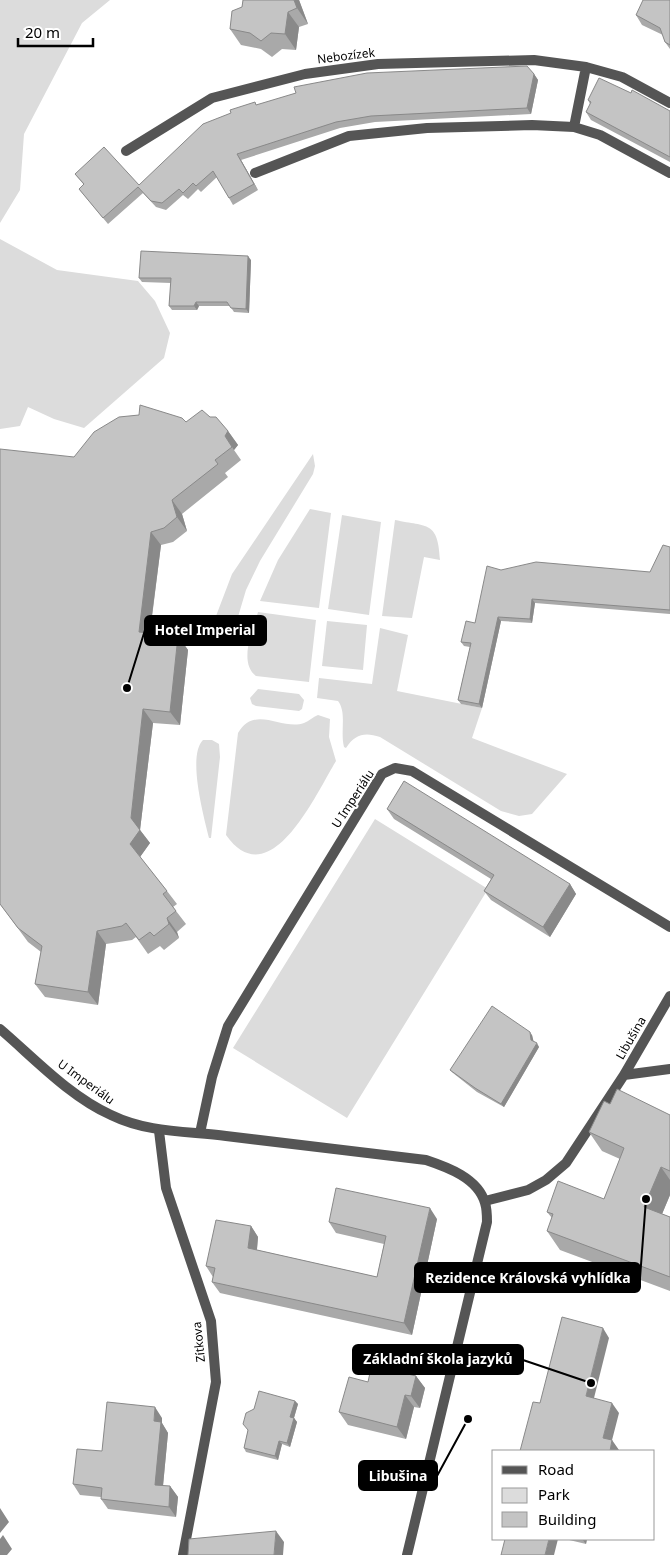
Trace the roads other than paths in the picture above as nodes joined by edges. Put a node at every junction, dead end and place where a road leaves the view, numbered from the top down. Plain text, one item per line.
1 (586, 68) junction
2 (670, 103) edge
3 (574, 126) junction
4 (126, 151) dead end
5 (255, 173) dead end
6 (670, 173) edge
7 (670, 928) edge
8 (670, 996) edge
9 (0, 1028) edge
10 (670, 1069) edge
11 (624, 1075) junction
12 (158, 1131) junction
13 (200, 1133) junction
14 (485, 1201) junction
15 (184, 1555) edge
16 (407, 1555) edge

1 - 2 street, Nebozízek
1 - 3 street
1 - 4 street, Nebozízek
3 - 5 street
3 - 6 street
7 - 13 street, U Imperiálu
8 - 11 street, Libušina
9 - 12 street, U Imperiálu
10 - 11 street
11 - 14 street, Libušina
12 - 13 street, U Imperiálu
12 - 15 street, Zítkova
13 - 14 street, U Imperiálu
14 - 16 street

